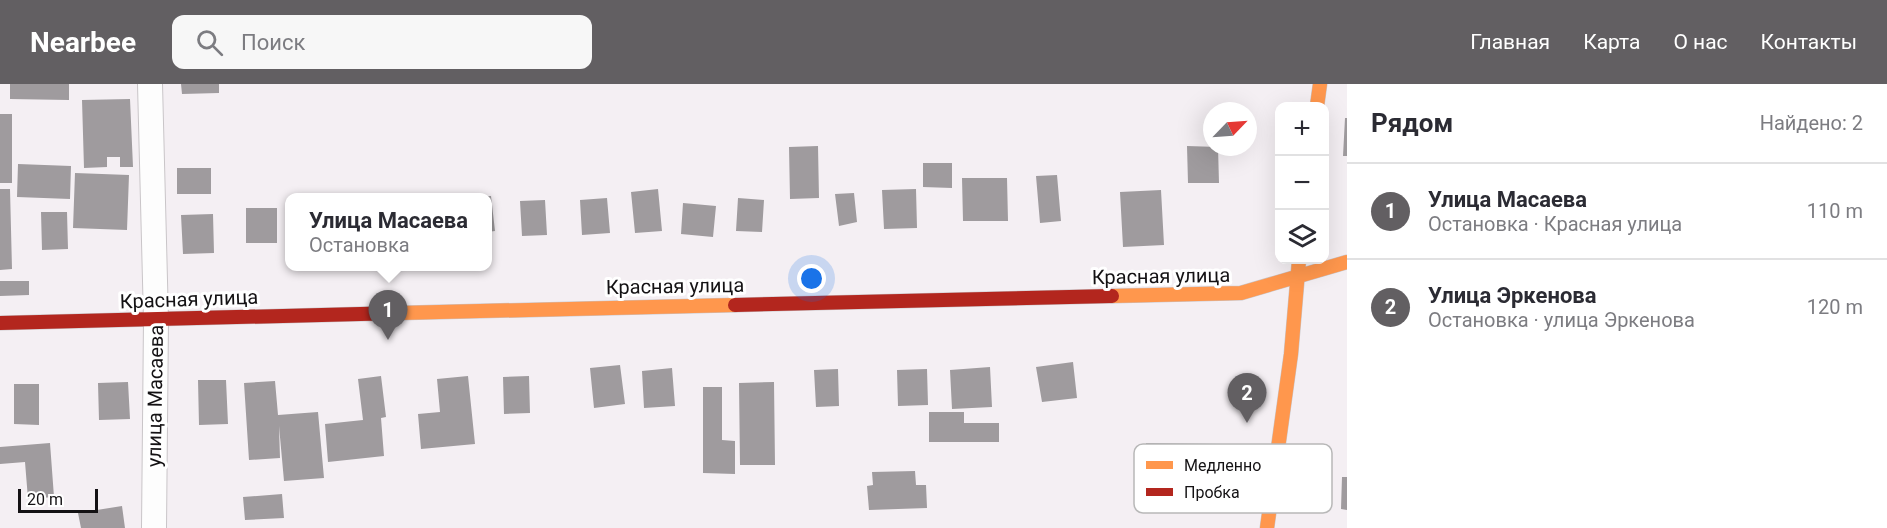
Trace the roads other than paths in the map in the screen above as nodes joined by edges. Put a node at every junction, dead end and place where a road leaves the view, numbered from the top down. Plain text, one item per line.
1 (150, 84) edge
2 (1320, 84) edge
3 (1318, 102) edge
4 (1347, 262) edge
5 (1299, 264) edge
6 (1298, 275) junction
7 (156, 320) junction
8 (0, 323) edge
9 (1279, 444) edge
10 (1269, 513) edge
11 (154, 528) edge
12 (1267, 528) edge

1 - 7 street, улица Масаева
2 - 3 street
4 - 6 street, Красная улица
5 - 6 street
6 - 7 street, Красная улица
6 - 9 street
7 - 8 street, Красная улица
7 - 11 street, улица Масаева
10 - 12 street

